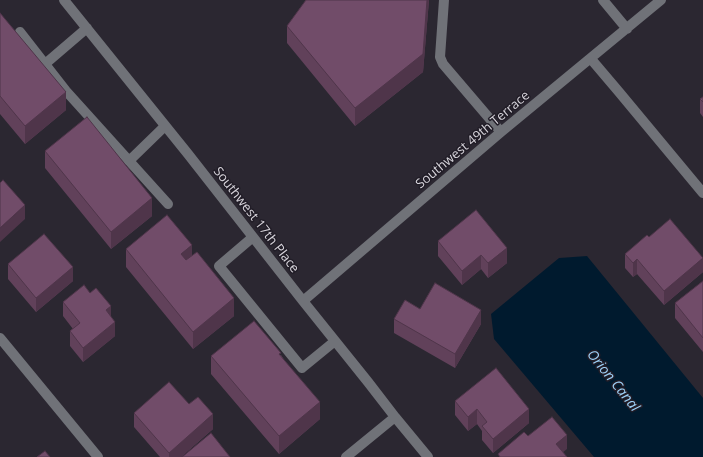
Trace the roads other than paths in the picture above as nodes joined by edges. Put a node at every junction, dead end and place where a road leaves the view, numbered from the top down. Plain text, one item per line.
1 (64, 0) edge
2 (444, 0) edge
3 (603, 0) edge
4 (661, 0) edge
5 (87, 28) junction
6 (627, 29) junction
7 (20, 32) dead end
8 (591, 59) junction
9 (45, 64) junction
10 (165, 126) junction
11 (501, 132) junction
12 (129, 161) junction
13 (703, 193) edge
14 (168, 204) dead end
15 (253, 237) junction
16 (302, 301) junction
17 (0, 338) edge
18 (335, 341) junction
19 (395, 417) junction
20 (98, 457) edge
21 (346, 457) edge
22 (428, 457) edge

1 - 5 street, Southwest 17th Place
2 - 11 street
3 - 6 street
4 - 6 street, Southwest 49th Terrace
5 - 9 street
5 - 10 street, Southwest 17th Place
6 - 8 street, Southwest 49th Terrace
7 - 9 street
8 - 11 street, Southwest 49th Terrace
8 - 13 street
9 - 12 street
10 - 12 street
10 - 15 street, Southwest 17th Place
11 - 16 street, Southwest 49th Terrace
12 - 14 street
15 - 16 street, Southwest 17th Place
15 - 18 street
16 - 18 street, Southwest 17th Place
17 - 20 street
18 - 19 street, Southwest 17th Place
19 - 21 street
19 - 22 street, Southwest 17th Place

